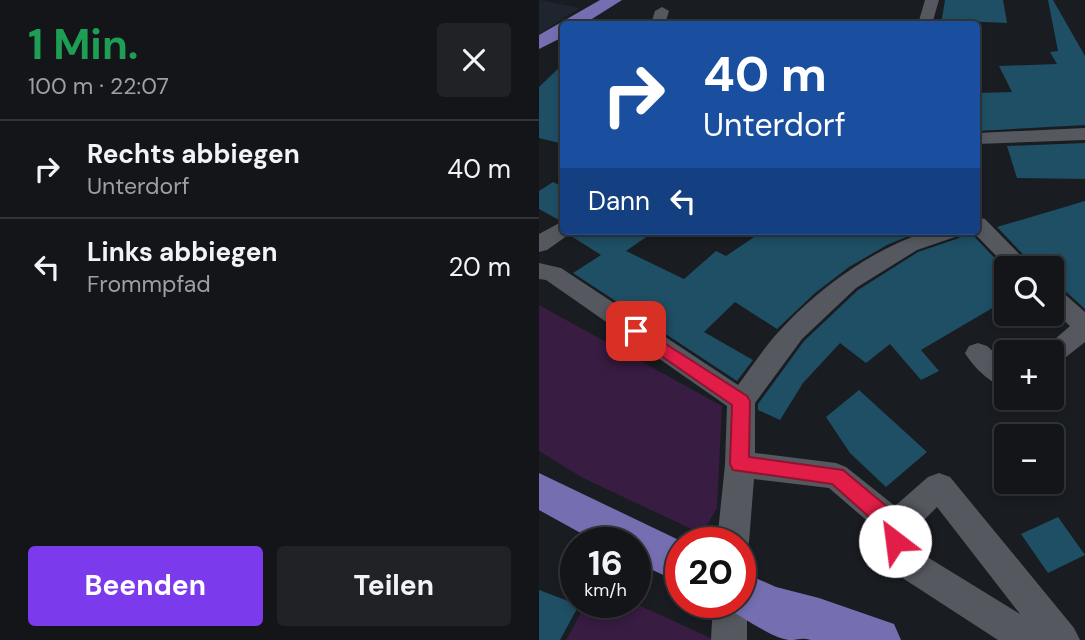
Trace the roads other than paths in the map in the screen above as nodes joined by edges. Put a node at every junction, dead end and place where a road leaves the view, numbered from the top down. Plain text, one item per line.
1 (613, 0) edge
2 (932, 0) edge
3 (576, 21) edge
4 (926, 21) edge
5 (560, 31) edge
6 (539, 43) edge
7 (1078, 135) edge
8 (980, 139) edge
9 (1085, 152) edge
10 (980, 227) edge
11 (560, 230) edge
12 (938, 235) edge
13 (539, 245) edge
14 (1010, 256) edge
15 (539, 271) edge
16 (1064, 307) edge
17 (1085, 327) edge
18 (1064, 344) edge
19 (978, 353) dead end
20 (994, 367) edge
21 (741, 401) junction
22 (740, 464) junction
23 (539, 490) edge
24 (895, 526) junction
25 (734, 527) edge
26 (665, 555) edge
27 (758, 600) edge
28 (730, 618) edge
29 (729, 640) edge
30 (825, 640) edge
31 (878, 640) edge
32 (1030, 640) edge
33 (1062, 640) edge

1 - 3 main road
2 - 4 street
5 - 6 main road
7 - 8 street
7 - 9 street
10 - 14 street
11 - 13 street
12 - 21 street
15 - 21 street
16 - 17 street
17 - 18 street
19 - 20 street
21 - 22 street
22 - 24 street
22 - 25 street
23 - 26 main road
24 - 32 street
24 - 33 street
27 - 30 main road
27 - 31 main road
28 - 29 street

